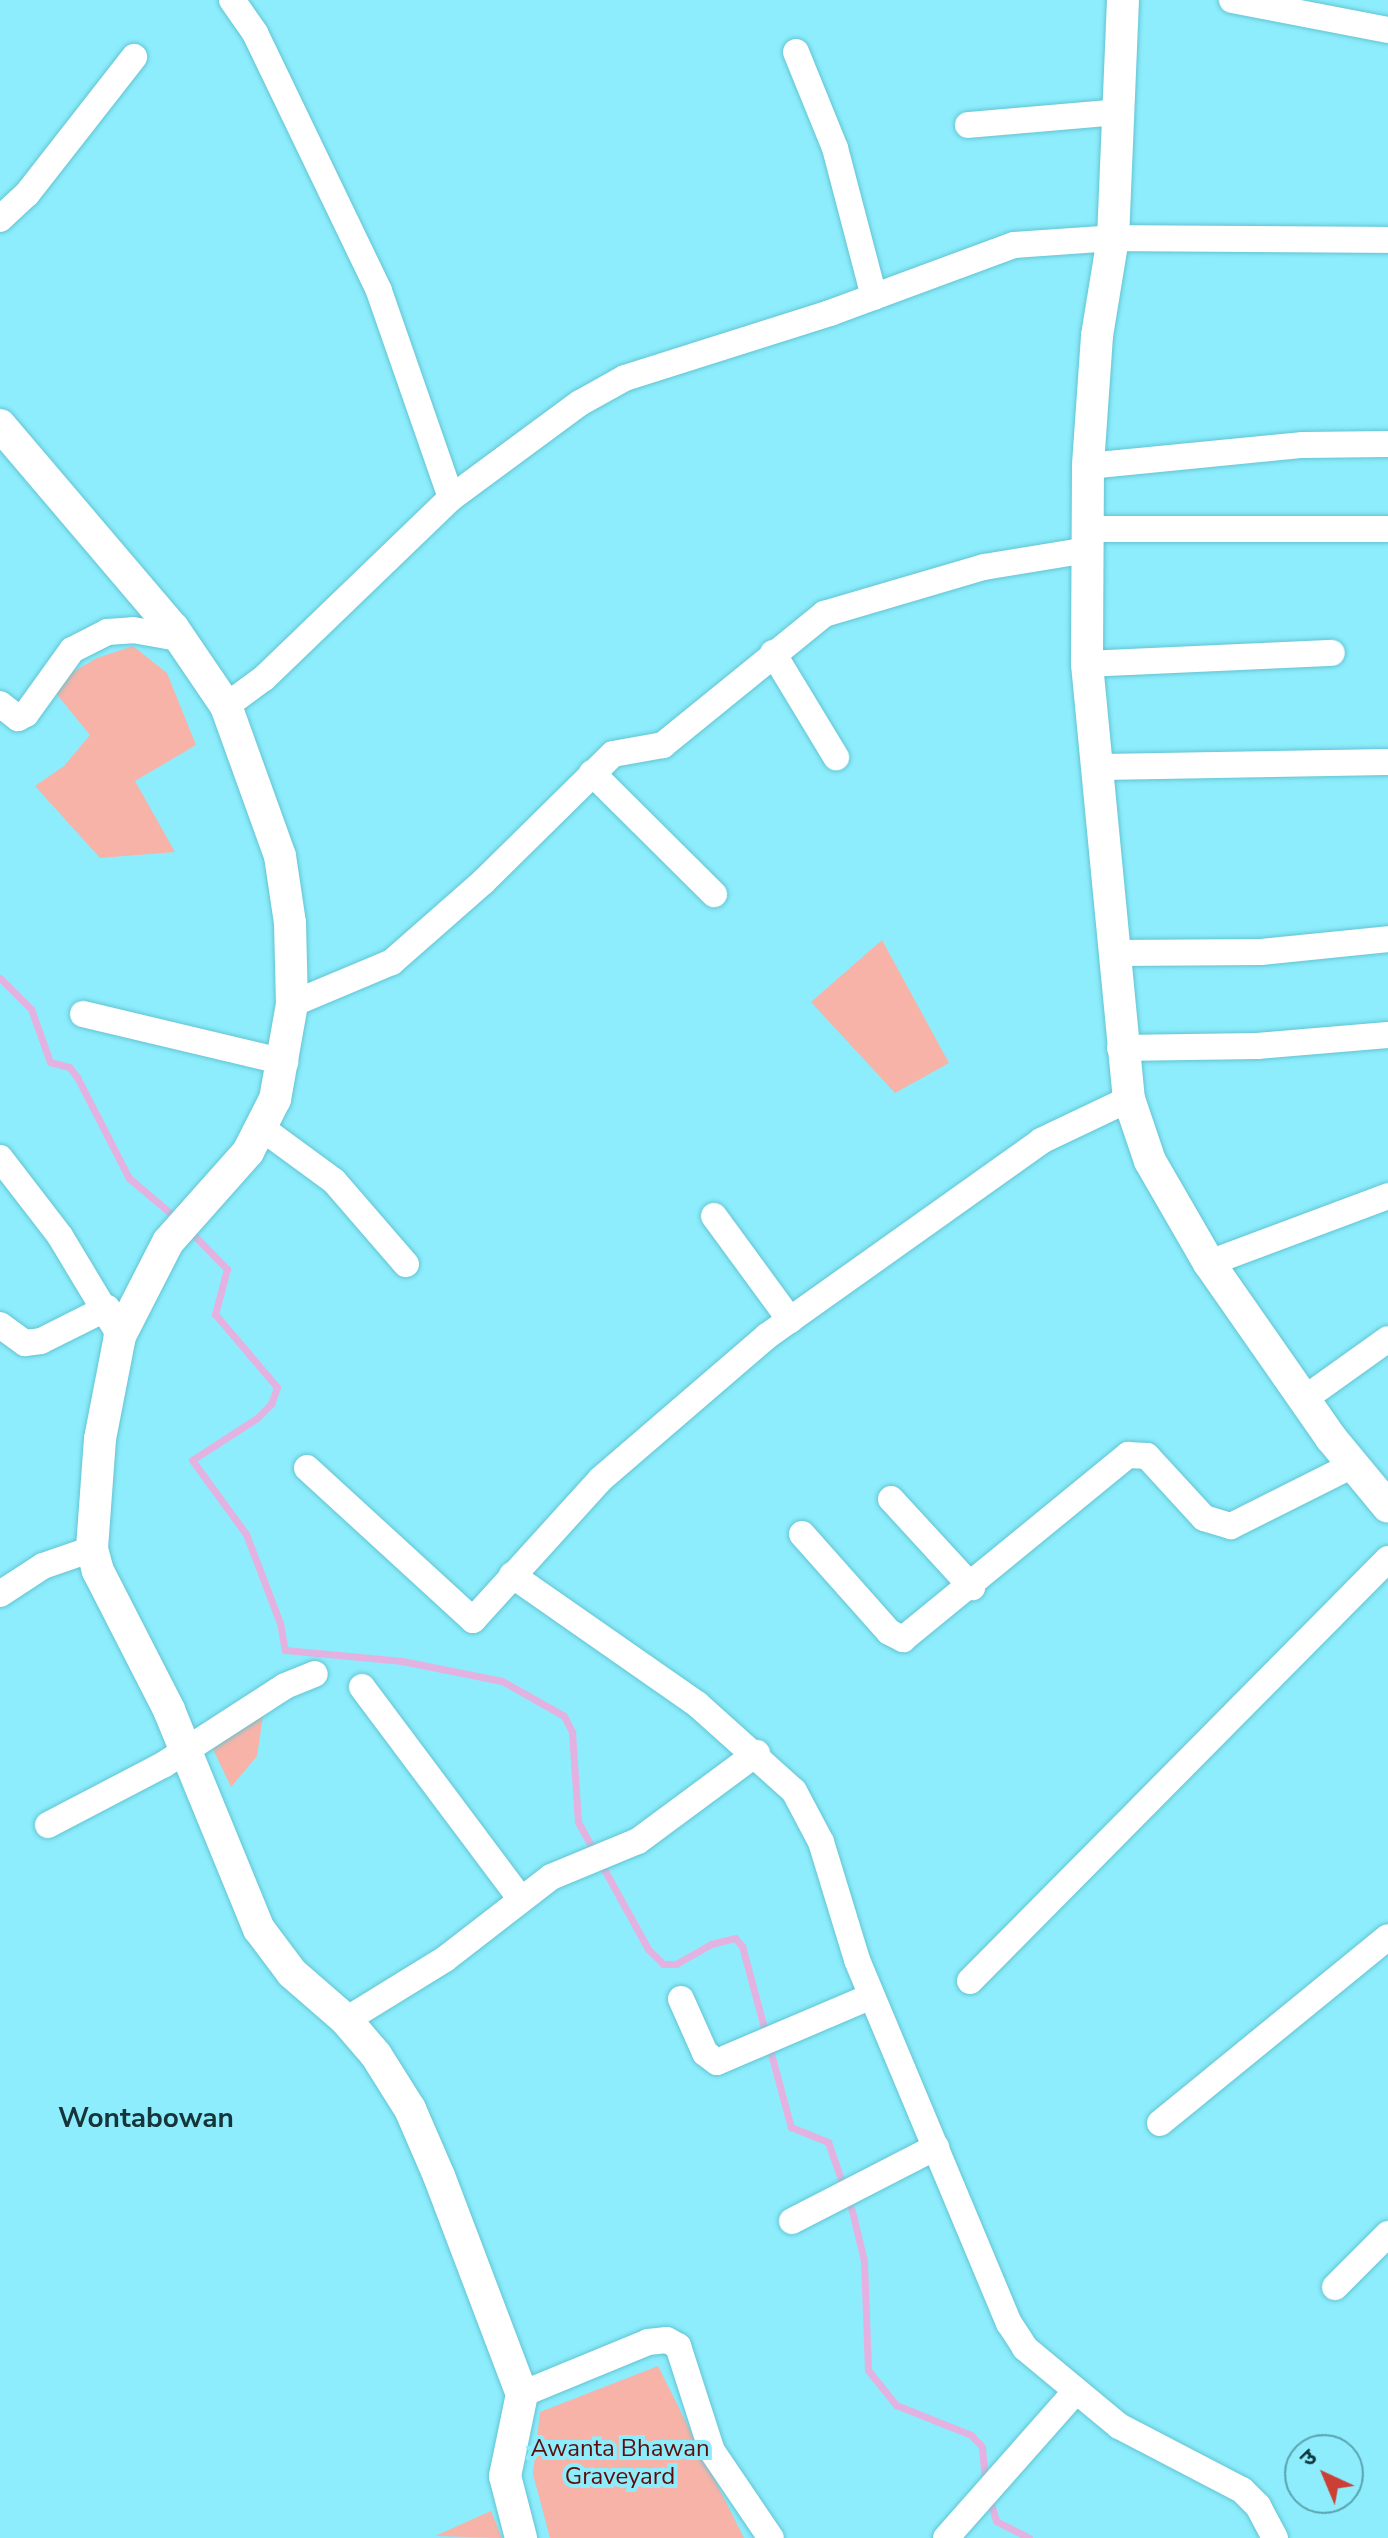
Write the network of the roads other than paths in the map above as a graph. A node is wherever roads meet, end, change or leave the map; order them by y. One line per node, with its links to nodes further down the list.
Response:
1 (232, 0): 16 (street)
2 (1123, 0): 7 (street)
3 (1232, 0): 4 (street)
4 (1388, 30)
5 (796, 52): 12 (street)
6 (134, 57): 9 (street)
7 (1119, 112): 8 (street); 10 (street)
8 (968, 125)
9 (0, 219)
10 (1113, 238): 11 (street); 12 (street); 15 (street)
11 (1388, 240)
12 (874, 297): 16 (street)
13 (0, 425): 19 (street)
14 (1388, 444): 15 (street)
15 (1088, 466): 18 (street)
16 (451, 498): 24 (street)
17 (1388, 529): 18 (street)
18 (1088, 540): 20 (street); 22 (street)
19 (179, 638): 23 (street); 24 (street)
20 (773, 653): 25 (street); 28 (street)
21 (1332, 653): 22 (street)
22 (1087, 664): 27 (street)
23 (0, 704)
24 (226, 706): 32 (street)
25 (836, 757)
26 (1388, 762): 27 (street)
27 (1101, 767): 31 (street)
28 (592, 773): 29 (street); 32 (street)
29 (714, 894)
30 (1388, 939): 31 (street)
31 (1114, 953): 35 (street)
32 (292, 1004): 36 (street)
33 (83, 1014): 36 (street)
34 (1388, 1035): 35 (street)
35 (1120, 1048): 37 (street)
36 (285, 1062): 38 (street)
37 (1129, 1099): 42 (street); 44 (street)
38 (263, 1129): 43 (street); 45 (street)
39 (0, 1158): 45 (street)
40 (1388, 1196): 42 (street)
41 (714, 1216): 44 (street)
42 (1209, 1263): 48 (street)
43 (406, 1264)
44 (790, 1320): 56 (street)
45 (113, 1322): 46 (street); 54 (street)
46 (0, 1325)
47 (1388, 1339): 48 (street)
48 (1304, 1399): 49 (street)
49 (1351, 1466): 52 (street); 57 (street)
50 (307, 1468): 56 (street)
51 (891, 1499): 57 (street)
52 (1388, 1507)
53 (802, 1534): 57 (street)
54 (92, 1549): 58 (street); 61 (street)
55 (1388, 1559): 66 (street)
56 (512, 1575): 62 (street)
57 (972, 1587)
58 (0, 1594)
59 (315, 1674): 61 (street)
60 (362, 1687): 64 (street)
61 (183, 1749): 63 (street); 69 (street)
62 (757, 1753): 64 (street); 67 (street)
63 (48, 1825)
64 (520, 1898): 69 (street)
65 (1388, 1937): 70 (street)
66 (970, 1981)
67 (872, 1996): 68 (street); 71 (street)
68 (681, 1999)
69 (346, 2020): 76 (street)
70 (1160, 2123)
71 (936, 2147): 72 (street); 75 (street)
72 (792, 2221)
73 (1388, 2234): 74 (street)
74 (1335, 2287)
75 (1075, 2392): 79 (street); 80 (street)
76 (522, 2394): 77 (street); 78 (street)
77 (521, 2538)
78 (771, 2538)
79 (946, 2538)
80 (1275, 2538)

